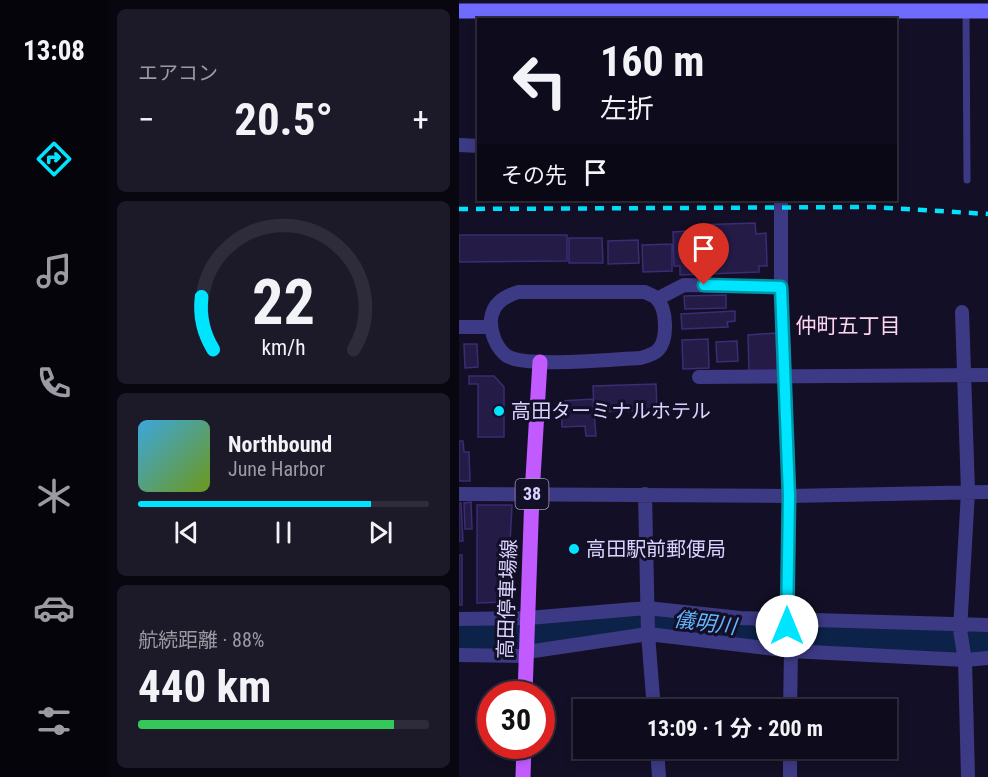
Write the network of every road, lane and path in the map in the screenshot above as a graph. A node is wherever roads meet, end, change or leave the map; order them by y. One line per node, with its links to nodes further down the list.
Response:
1 (683, 6): 3 (street); 4 (street)
2 (898, 6): 4 (street); 5 (street)
3 (459, 11)
4 (778, 11)
5 (966, 11): 6 (street); 9 (lane)
6 (988, 11)
7 (459, 145): 8 (street)
8 (477, 146)
9 (967, 180)
10 (781, 201): 11 (street)
11 (781, 287): 12 (street); 19 (street)
12 (657, 299): 15 (street); 16 (street)
13 (962, 312): 17 (street)
14 (459, 327): 15 (street)
15 (491, 327): 16 (street)
16 (540, 362): 24 (main road, 高田停車場線 / 38)
17 (963, 375): 18 (street); 19 (street); 21 (street)
18 (988, 375)
19 (784, 376): 20 (street); 26 (street)
20 (699, 377)
21 (968, 492): 22 (street); 26 (street); 32 (street)
22 (988, 492)
23 (459, 494): 24 (street)
24 (532, 494): 25 (street); 29 (main road, 高田停車場線 / 38)
25 (645, 494): 26 (street); 27 (street)
26 (789, 496): 30 (street)
27 (647, 608): 29 (street); 30 (street); 33 (street)
28 (459, 619): 29 (street)
29 (527, 623): 35 (main road, 高田停車場線 / 38)
30 (787, 623): 32 (street); 34 (street)
31 (988, 625): 32 (street)
32 (960, 627): 37 (street)
33 (648, 634): 34 (street); 35 (street); 40 (street)
34 (791, 651): 37 (street); 41 (street)
35 (527, 652): 36 (street); 39 (main road, 高田停車場線 / 38)
36 (459, 655)
37 (965, 656): 38 (street); 48 (street)
38 (988, 658)
39 (526, 681)
40 (653, 699)
41 (790, 699)
42 (524, 759): 45 (main road)
43 (658, 759): 46 (street)
44 (790, 759): 47 (street)
45 (523, 777)
46 (659, 777)
47 (790, 777)
48 (968, 777)

